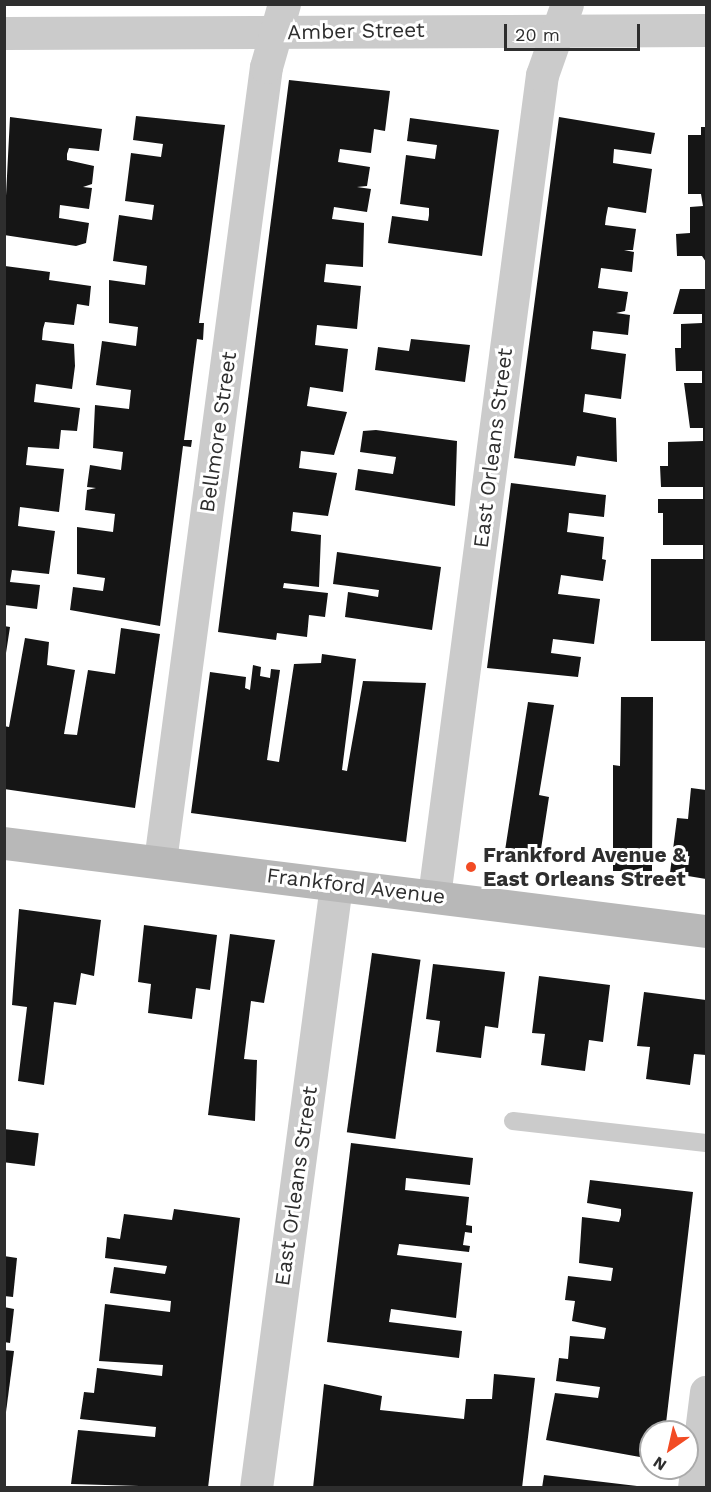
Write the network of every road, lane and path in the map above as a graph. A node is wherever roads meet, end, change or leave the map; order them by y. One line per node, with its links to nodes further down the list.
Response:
1 (563, 17): 2 (street, Amber Street); 3 (street, Amber Street); 8 (street, East Orleans Street)
2 (281, 18): 4 (street, Amber Street); 6 (street, Bellmore Street)
3 (706, 30)
4 (4, 33)
5 (4, 843): 6 (main road, Frankford Avenue)
6 (160, 861): 7 (main road, Frankford Avenue)
7 (336, 885): 8 (main road, Frankford Avenue); 13 (street, East Orleans Street)
8 (434, 896): 9 (main road, Frankford Avenue)
9 (706, 931)
10 (513, 1121): 11 (lane)
11 (706, 1143)
12 (706, 1392): 14 (street)
13 (256, 1488)
14 (694, 1488)

